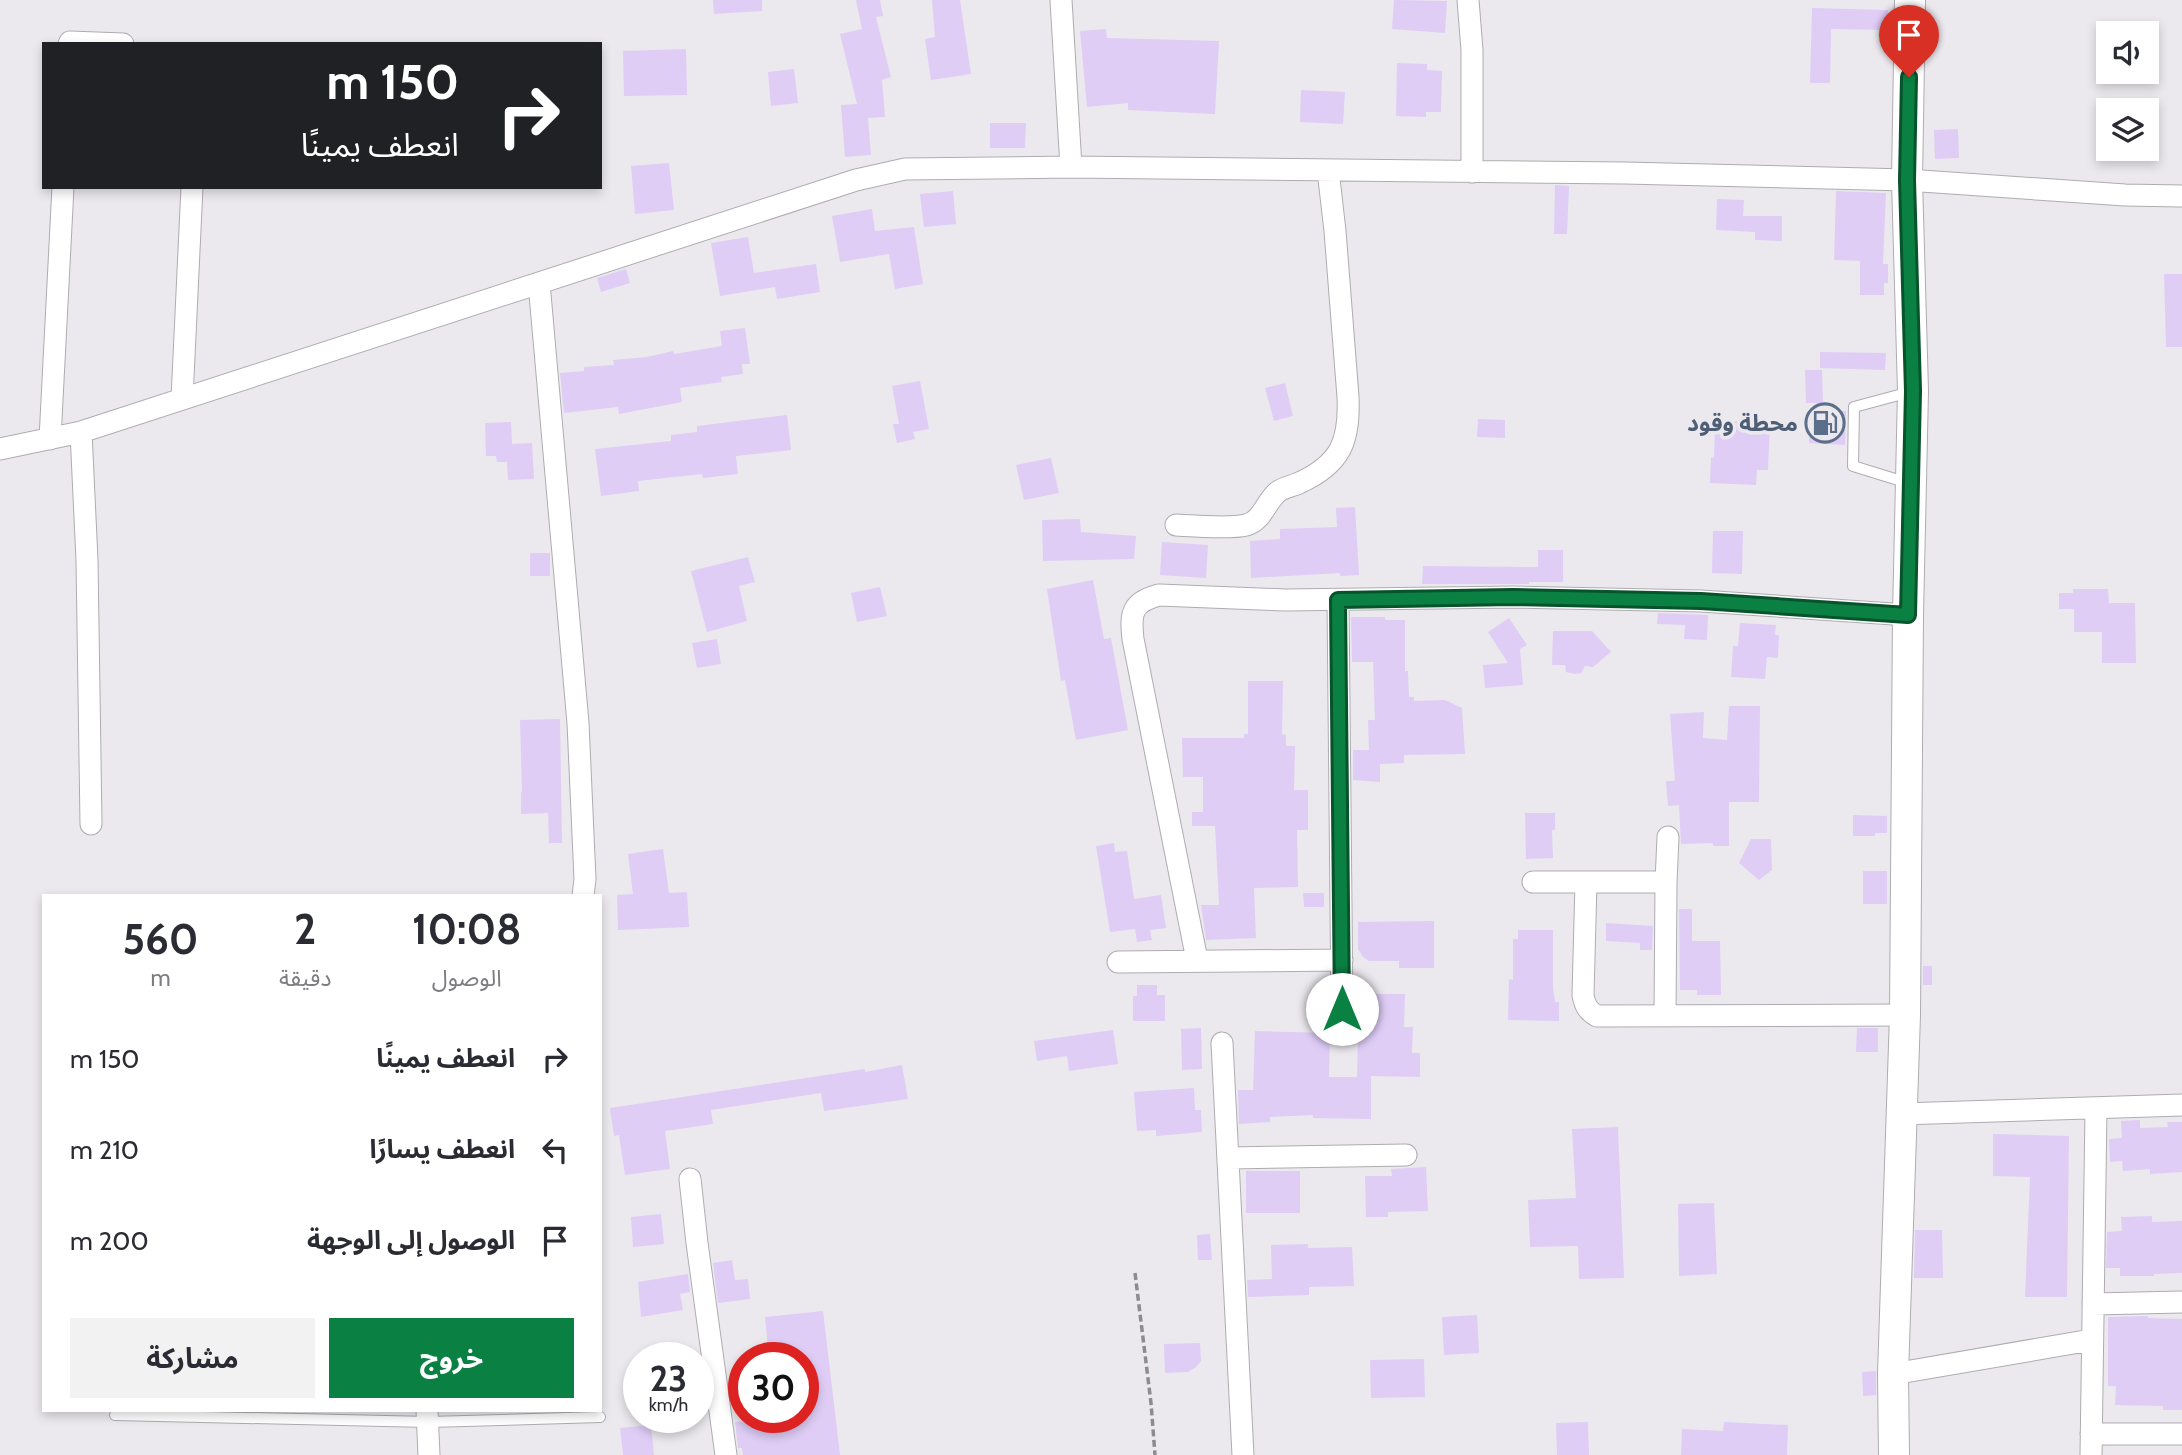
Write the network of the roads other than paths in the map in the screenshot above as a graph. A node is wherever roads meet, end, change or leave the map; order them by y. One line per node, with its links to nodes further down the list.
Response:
1 (1061, 0): 4 (street)
2 (1468, 0): 6 (street)
3 (1910, 0): 7 (main road)
4 (1071, 167): 5 (street); 11 (street)
5 (1328, 170): 6 (street); 18 (street)
6 (1472, 172): 7 (street)
7 (1907, 180): 10 (street); 12 (main road)
8 (62, 189): 15 (street)
9 (192, 189): 13 (street)
10 (2182, 196)
11 (539, 284): 13 (street); 26 (street)
12 (1913, 391): 17 (main road); 17 (lane)
13 (182, 399): 14 (street)
14 (81, 432): 15 (street); 21 (street)
15 (50, 439): 16 (street)
16 (0, 449)
17 (1911, 484): 20 (main road)
18 (1176, 525)
19 (1338, 600): 20 (street); 27 (street); 28 (street)
20 (1908, 615): 31 (main road)
21 (91, 824)
22 (1668, 837): 25 (street)
23 (1532, 882): 24 (street)
24 (1586, 882): 25 (street); 32 (street)
25 (1666, 882): 32 (street)
26 (583, 894)
27 (1196, 960): 28 (street); 29 (street)
28 (1342, 960): 30 (street)
29 (1118, 962)
30 (1342, 1009)
31 (1905, 1015): 32 (street); 36 (main road)
32 (1665, 1016)
33 (1222, 1043): 38 (street)
34 (2182, 1105): 35 (street)
35 (2096, 1108): 36 (street); 41 (street)
36 (1901, 1114): 43 (main road)
37 (1406, 1155): 38 (street)
38 (1229, 1158): 51 (street)
39 (690, 1179): 50 (street)
40 (2182, 1302): 41 (street)
41 (2093, 1304): 42 (street)
42 (2091, 1340): 43 (street); 48 (street)
43 (1893, 1374): 52 (main road)
44 (115, 1415): 45 (lane)
45 (428, 1416): 46 (lane); 49 (street)
46 (600, 1418)
47 (2182, 1434): 48 (street)
48 (2091, 1445)
49 (429, 1455)
50 (726, 1455)
51 (1243, 1455)
52 (1894, 1455)

